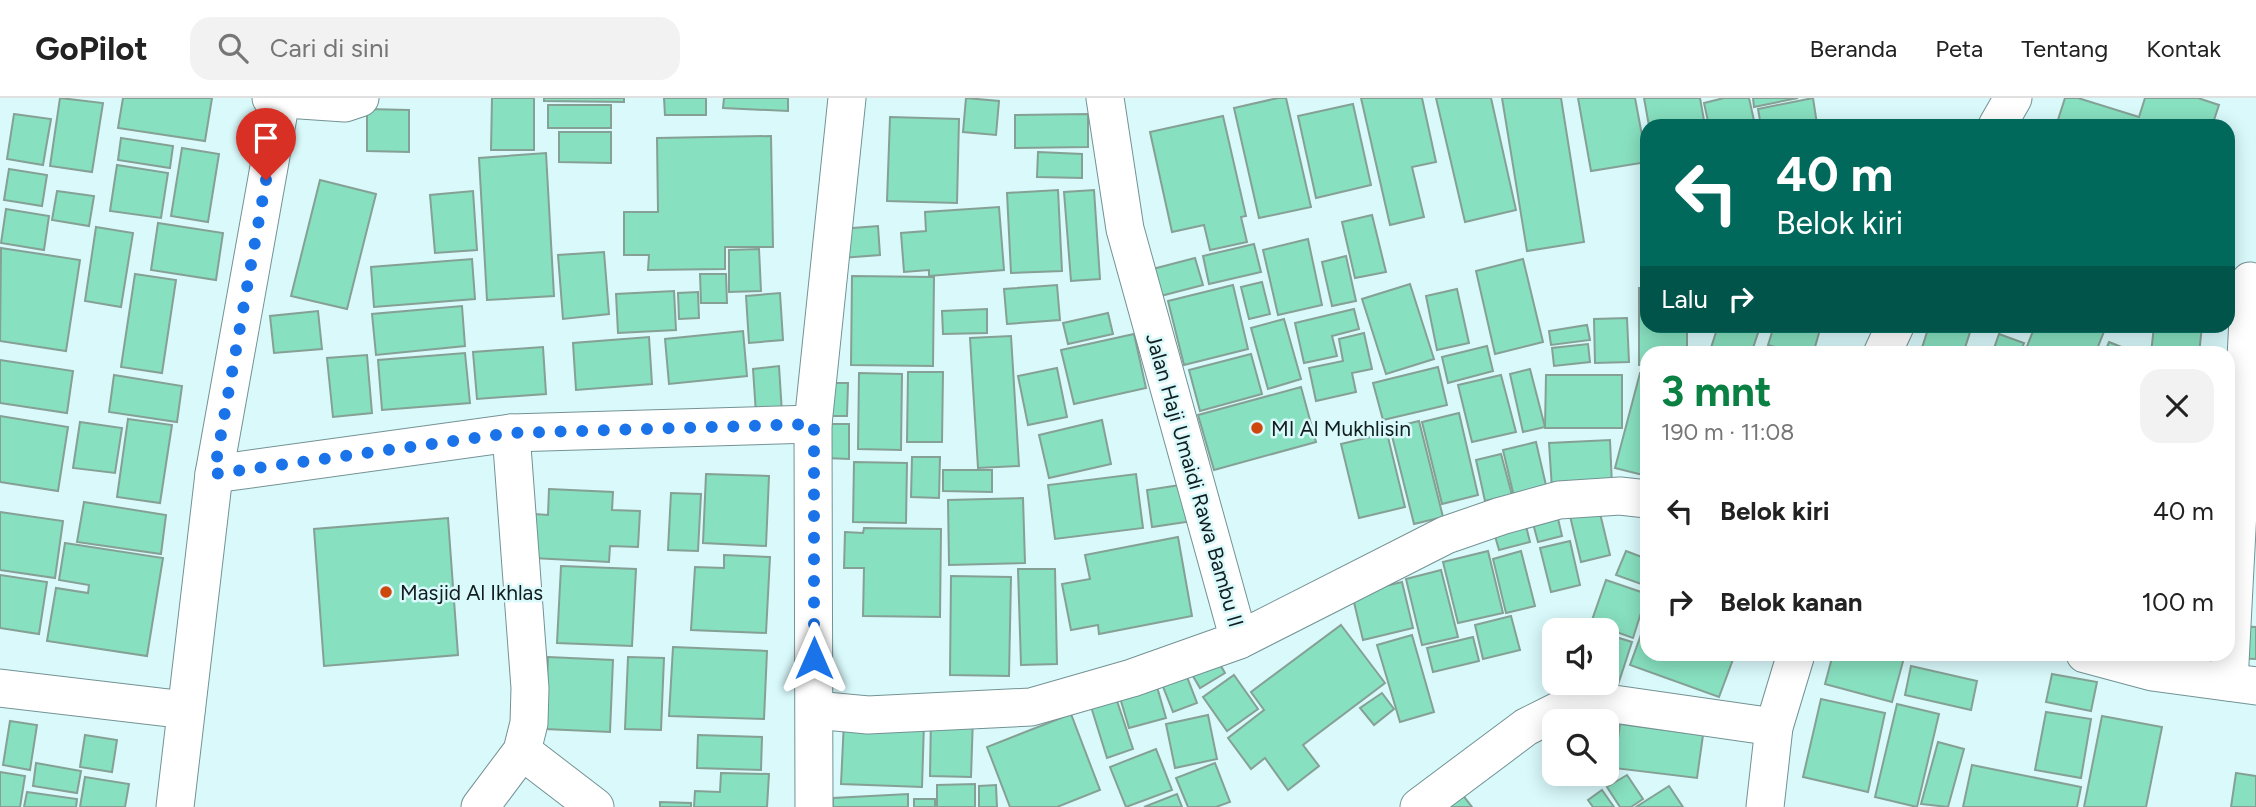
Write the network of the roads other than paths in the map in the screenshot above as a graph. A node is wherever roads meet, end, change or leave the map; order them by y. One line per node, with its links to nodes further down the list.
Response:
1 (360, 98): 5 (street)
2 (847, 98): 8 (street)
3 (1105, 98): 12 (street, Jalan Haji Umaidi Rawa Bambu II)
4 (2013, 98): 6 (street)
5 (276, 99): 10 (street)
6 (2001, 119)
7 (2250, 281): 15 (street)
8 (814, 424): 9 (street); 18 (street)
9 (511, 433): 10 (street); 20 (street)
10 (214, 474): 17 (street)
11 (1640, 498): 12 (street, Jalan Haji Umaidi Rawa Bambu II)
12 (1239, 640): 18 (street)
13 (1794, 661): 19 (street)
14 (2111, 661): 15 (street)
15 (2243, 684)
16 (0, 688): 17 (street)
17 (186, 710): 21 (street)
18 (815, 710): 24 (street)
19 (1774, 727): 25 (street); 26 (street)
20 (522, 751): 22 (street); 23 (street)
21 (175, 807)
22 (480, 807)
23 (595, 807)
24 (814, 807)
25 (1419, 807)
26 (1765, 807)

